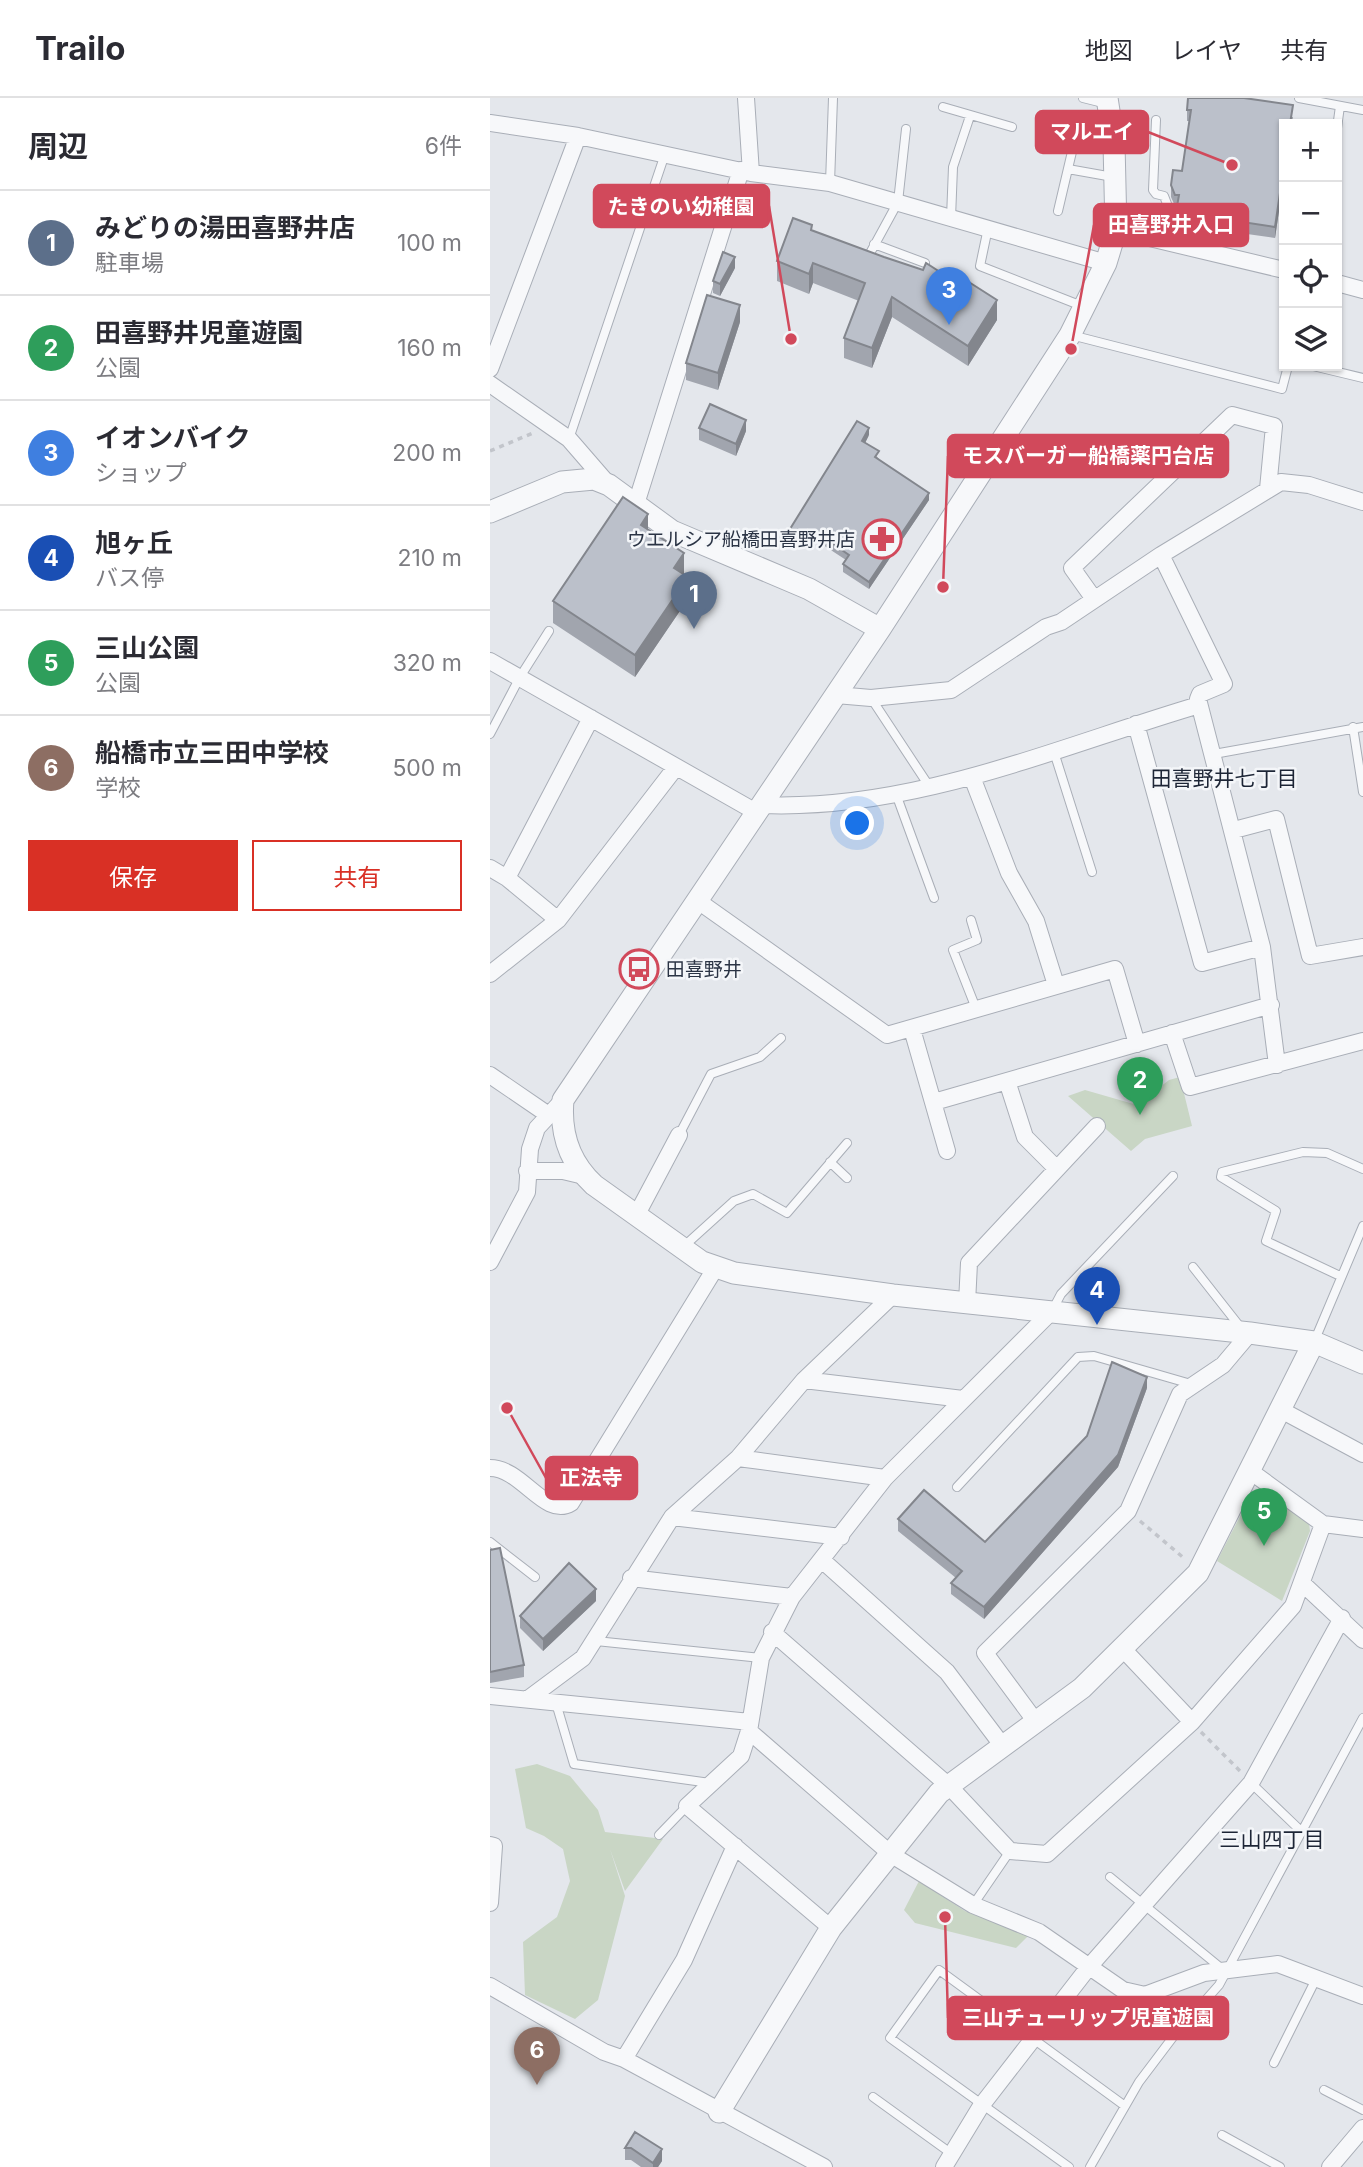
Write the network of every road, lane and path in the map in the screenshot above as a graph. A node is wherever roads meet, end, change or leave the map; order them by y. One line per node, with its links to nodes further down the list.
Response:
1 (746, 98): 20 (street)
2 (833, 98): 22 (lane)
3 (1083, 98): 5 (lane)
4 (1299, 98): 6 (lane)
5 (1108, 101): 21 (street)
6 (1340, 106): 8 (lane); 10 (lane)
7 (943, 107): 9 (lane)
8 (1363, 110)
9 (970, 116): 14 (lane); 25 (lane)
10 (1338, 119)
11 (1156, 120): 28 (lane)
12 (1079, 122): 19 (lane)
13 (493, 123): 16 (street); 17 (street)
14 (1012, 127)
15 (906, 128): 23 (lane)
16 (579, 136): 18 (street); 38 (street)
17 (490, 140)
18 (665, 154): 20 (street); 44 (lane)
19 (1068, 169): 21 (lane); 24 (lane)
20 (746, 172): 22 (street); 49 (street)
21 (1116, 177): 27 (street)
22 (830, 183): 23 (street)
23 (898, 202): 25 (street); 29 (lane)
24 (1058, 211)
25 (951, 218): 26 (street)
26 (989, 229): 32 (street); 36 (lane)
27 (1116, 230): 28 (street); 32 (street)
28 (1164, 242): 33 (street)
29 (874, 244): 30 (lane); 31 (lane)
30 (868, 257)
31 (925, 263)
32 (1107, 263): 36 (street)
33 (1279, 269)
34 (1342, 284): 35 (street)
35 (1363, 290)
36 (1085, 308): 37 (street)
37 (1070, 335): 39 (lane); 53 (street)
38 (490, 369)
39 (1287, 371)
40 (1334, 371): 41 (lane)
41 (1363, 378)
42 (490, 384): 44 (street)
43 (533, 433): 45 (path)
44 (569, 439): 46 (street)
45 (490, 451)
46 (610, 485): 49 (street); 50 (street)
47 (1268, 489): 48 (street); 51 (street); 52 (street)
48 (1363, 502)
49 (636, 504): 53 (street)
50 (490, 512)
51 (1161, 555): 52 (street); 59 (street)
52 (1094, 600): 58 (street)
53 (880, 629): 57 (street)
54 (549, 631): 56 (lane)
55 (490, 661): 56 (street)
56 (520, 677): 60 (street); 64 (lane)
57 (836, 695): 58 (street); 72 (street)
58 (871, 698): 69 (lane)
59 (1199, 705): 61 (street); 66 (street)
60 (591, 718): 67 (street); 76 (street)
61 (1136, 724): 65 (street); 81 (street)
62 (1353, 727): 63 (lane); 66 (lane); 70 (lane)
63 (1363, 727)
64 (490, 734)
65 (1054, 752): 68 (street); 75 (lane)
66 (1214, 754): 73 (street)
67 (676, 767): 72 (street); 79 (street)
68 (972, 777): 69 (street); 84 (street)
69 (929, 786): 71 (street)
70 (1363, 792)
71 (896, 794): 72 (street); 77 (lane)
72 (759, 808): 78 (street)
73 (1234, 830): 81 (street); 82 (street)
74 (490, 868): 76 (street)
75 (1092, 872)
76 (507, 878): 79 (street)
77 (933, 898)
78 (698, 901): 87 (street); 95 (street)
79 (558, 920): 83 (street)
80 (971, 920): 86 (lane)
81 (1262, 947): 85 (street)
82 (1363, 947)
83 (490, 974)
84 (1056, 985): 86 (street); 91 (street)
85 (1271, 1004): 88 (street); 92 (street)
86 (977, 1011): 87 (street)
87 (912, 1029): 96 (street)
88 (1172, 1033): 91 (street); 92 (street)
89 (781, 1038): 99 (lane)
90 (1363, 1041): 92 (street)
91 (1137, 1044): 94 (street)
92 (1277, 1065)
93 (490, 1075): 97 (street)
94 (1007, 1081): 96 (street); 103 (street)
95 (563, 1100): 97 (street); 106 (street)
96 (934, 1102): 101 (street)
97 (547, 1114): 105 (street)
98 (1097, 1126): 103 (street)
99 (679, 1135): 109 (street)
100 (847, 1143): 102 (lane)
101 (947, 1151)
102 (830, 1162): 108 (lane); 111 (lane)
103 (1055, 1167): 117 (street)
104 (1363, 1169): 115 (lane)
105 (527, 1171): 106 (street); 112 (street)
106 (584, 1176): 109 (street)
107 (1173, 1176): 118 (lane)
108 (847, 1178)
109 (636, 1216): 111 (street)
110 (1363, 1226): 115 (lane)
111 (681, 1248): 113 (street)
112 (490, 1262)
113 (716, 1267): 116 (street); 128 (street)
114 (1193, 1267): 119 (lane)
115 (1340, 1276): 120 (lane)
116 (893, 1295): 117 (street); 122 (street)
117 (967, 1303): 118 (street)
118 (1051, 1312): 119 (street); 124 (street)
119 (1247, 1332): 120 (street); 123 (street)
120 (1314, 1342): 121 (street); 125 (street)
121 (1363, 1363)
122 (804, 1380): 124 (street); 127 (street)
123 (1191, 1384): 131 (lane); 132 (street)
124 (963, 1399): 130 (street)
125 (1281, 1410): 126 (street); 129 (street)
126 (1363, 1454)
127 (738, 1458): 130 (street); 133 (street)
128 (490, 1468)
129 (1250, 1471): 134 (street); 148 (street)
130 (885, 1478): 136 (street)
131 (957, 1487)
132 (1128, 1511): 139 (path); 154 (street)
133 (671, 1517): 136 (street); 141 (street)
134 (1323, 1524): 135 (street); 142 (street)
135 (1363, 1529)
136 (841, 1537): 138 (street)
137 (490, 1542): 140 (lane)
138 (823, 1561): 143 (street); 157 (street)
139 (1192, 1565)
140 (534, 1577)
141 (631, 1578): 143 (street); 147 (street)
142 (1302, 1583): 144 (street); 155 (street)
143 (792, 1597): 145 (street)
144 (1342, 1618): 146 (street); 159 (street)
145 (772, 1632): 149 (street); 160 (street)
146 (1363, 1640)
147 (596, 1641): 149 (lane); 151 (street)
148 (1123, 1649): 154 (street); 155 (street)
149 (761, 1658): 156 (street)
150 (490, 1696): 151 (street)
151 (528, 1699): 152 (street)
152 (555, 1700): 156 (street); 158 (lane)
153 (1363, 1718): 162 (lane)
154 (1036, 1722): 157 (street)
155 (1192, 1722): 159 (path); 166 (street)
156 (750, 1726): 158 (street); 167 (street)
157 (1002, 1745): 160 (street)
158 (712, 1783): 161 (street)
159 (1251, 1783): 162 (lane); 170 (street)
160 (950, 1786): 166 (street); 167 (street)
161 (687, 1806): 163 (lane); 165 (street)
162 (1300, 1830): 174 (lane)
163 (659, 1835)
164 (490, 1845): 169 (street)
165 (735, 1846): 172 (street); 179 (street)
166 (1010, 1852): 171 (lane)
167 (892, 1855): 171 (street); 172 (street)
168 (1110, 1877): 170 (lane)
169 (490, 1903)
170 (1144, 1904): 173 (street); 174 (lane)
171 (973, 1905): 173 (street)
172 (831, 1927): 186 (street)
173 (1088, 1968): 174 (street); 178 (street)
174 (1227, 1971): 175 (street); 184 (lane)
175 (1316, 1979): 177 (street); 180 (lane)
176 (490, 1986): 179 (street)
177 (1363, 1996)
178 (1033, 2037): 183 (street); 183 (lane); 184 (lane)
179 (624, 2059): 186 (street)
180 (1275, 2063)
181 (1324, 2090): 185 (lane)
182 (873, 2097): 189 (lane)
183 (981, 2106): 189 (street); 191 (lane)
184 (1125, 2106): 192 (lane)
185 (1363, 2110)
186 (719, 2112): 190 (street)
187 (1363, 2128): 194 (street)
188 (1222, 2136): 193 (lane)
189 (948, 2160)
190 (824, 2167)
191 (1069, 2167)
192 (1090, 2167)
193 (1280, 2167)
194 (1330, 2167)

